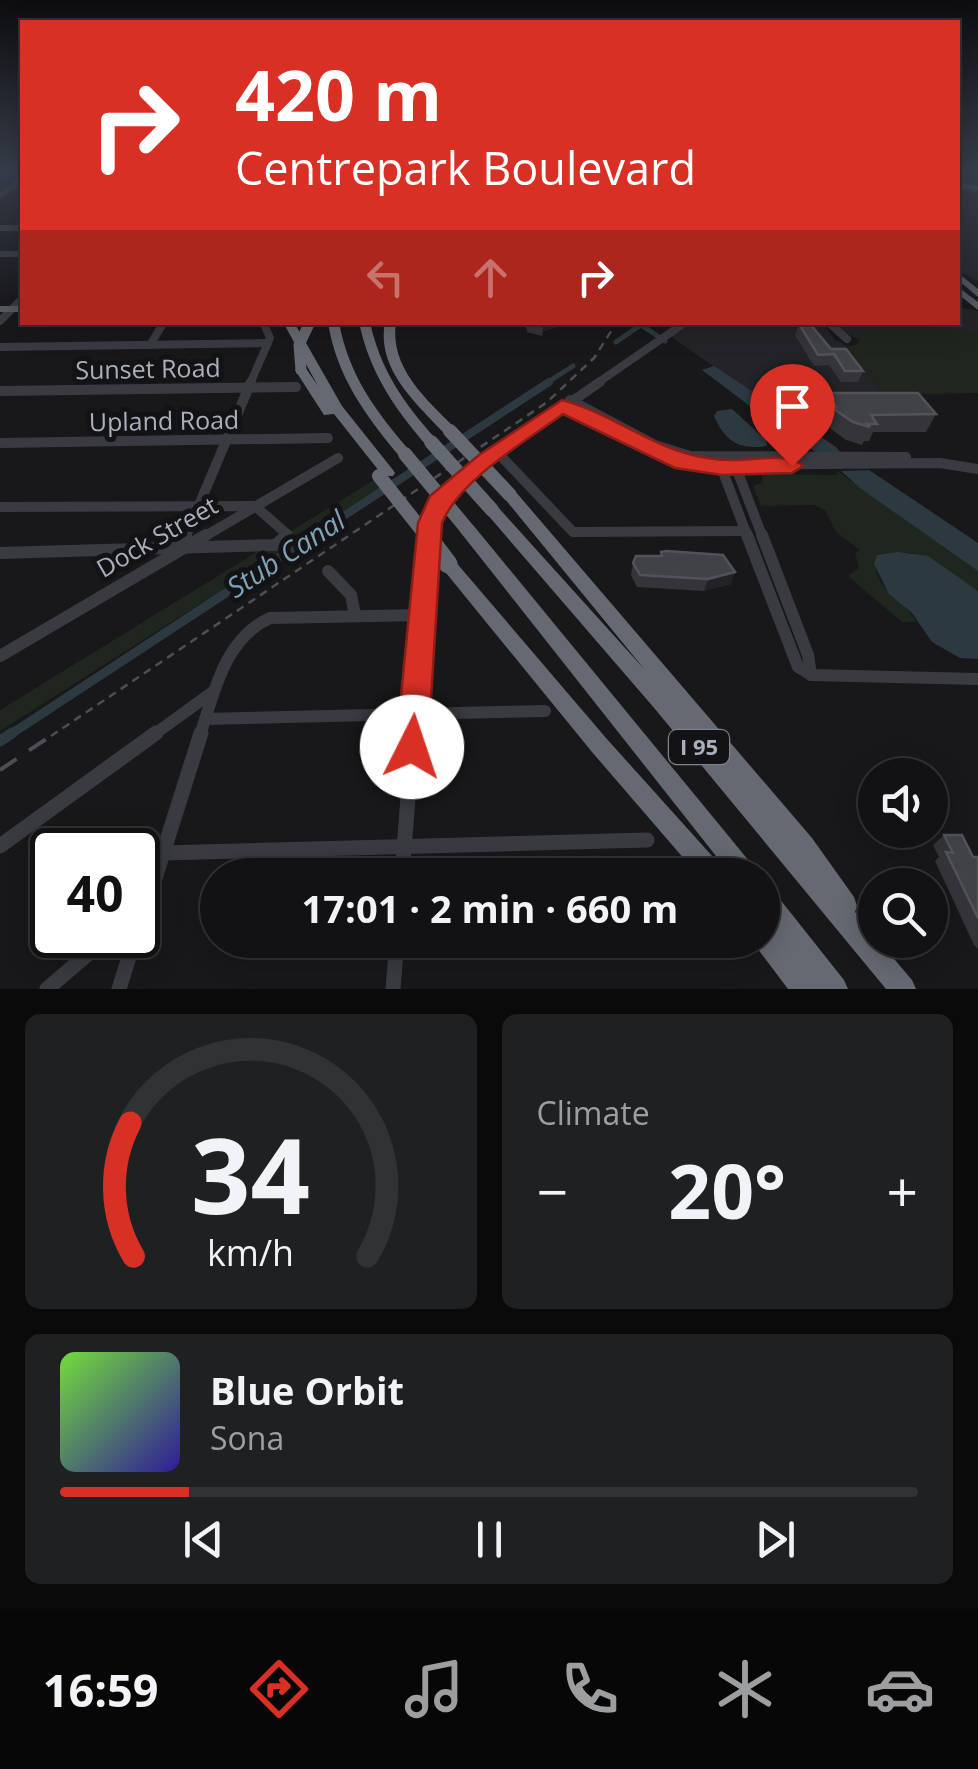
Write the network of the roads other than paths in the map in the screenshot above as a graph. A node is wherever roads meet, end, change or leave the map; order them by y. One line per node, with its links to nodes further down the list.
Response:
1 (0, 309): 2 (main road)
2 (18, 309): 3 (street)
3 (0, 322)
4 (162, 325): 15 (street)
5 (264, 325): 14 (street)
6 (292, 325): 28 (highway)
7 (309, 325): 28 (highway, bridge)
8 (334, 325): 51 (highway, I 95, bridge)
9 (365, 325): 58 (highway, I 95, bridge)
10 (682, 325): 20 (street)
11 (832, 325): 13 (street)
12 (389, 326): 58 (highway, bridge)
13 (848, 339)
14 (268, 343): 15 (street); 18 (street)
15 (150, 345): 16 (street)
16 (0, 347)
17 (296, 386): 18 (street, Sunset Road)
18 (250, 387): 19 (street, Sunset Road); 22 (street)
19 (0, 391)
20 (566, 403): 24 (street); 26 (street)
21 (328, 438): 22 (street, Upland Road)
22 (227, 440): 23 (street, Upland Road); 29 (street)
23 (0, 444)
24 (498, 452): 32 (street); 36 (street)
25 (338, 458): 30 (street, Dock Street)
26 (727, 463): 27 (street); 32 (street); 39 (street)
27 (978, 467)
28 (383, 475): 50 (highway, bridge)
29 (200, 504): 30 (street); 31 (street); 33 (street)
30 (254, 506): 33 (street, Dock Street); 33 (street)
31 (0, 507)
32 (746, 531): 39 (street)
33 (180, 550): 34 (street); 38 (street, Dock Street)
34 (0, 552)
35 (328, 571): 37 (street)
36 (422, 615): 37 (street); 43 (street)
37 (355, 616): 41 (street)
38 (0, 656)
39 (811, 675): 40 (street)
40 (978, 679)
41 (214, 691): 44 (street); 46 (street)
42 (545, 711): 43 (street)
43 (414, 714): 44 (street); 47 (street)
44 (205, 719): 48 (street)
45 (648, 840): 47 (street)
46 (0, 846)
47 (404, 846): 48 (street); 49 (street)
48 (163, 852): 52 (street)
49 (403, 858)
50 (699, 858)
51 (732, 858)
52 (160, 860)
53 (780, 920): 63 (highway)
54 (84, 958): 59 (street)
55 (129, 958): 60 (street)
56 (396, 958): 61 (street)
57 (780, 958): 62 (highway)
58 (902, 988)
59 (48, 989)
60 (119, 989)
61 (393, 989)
62 (804, 989)
63 (835, 989)

